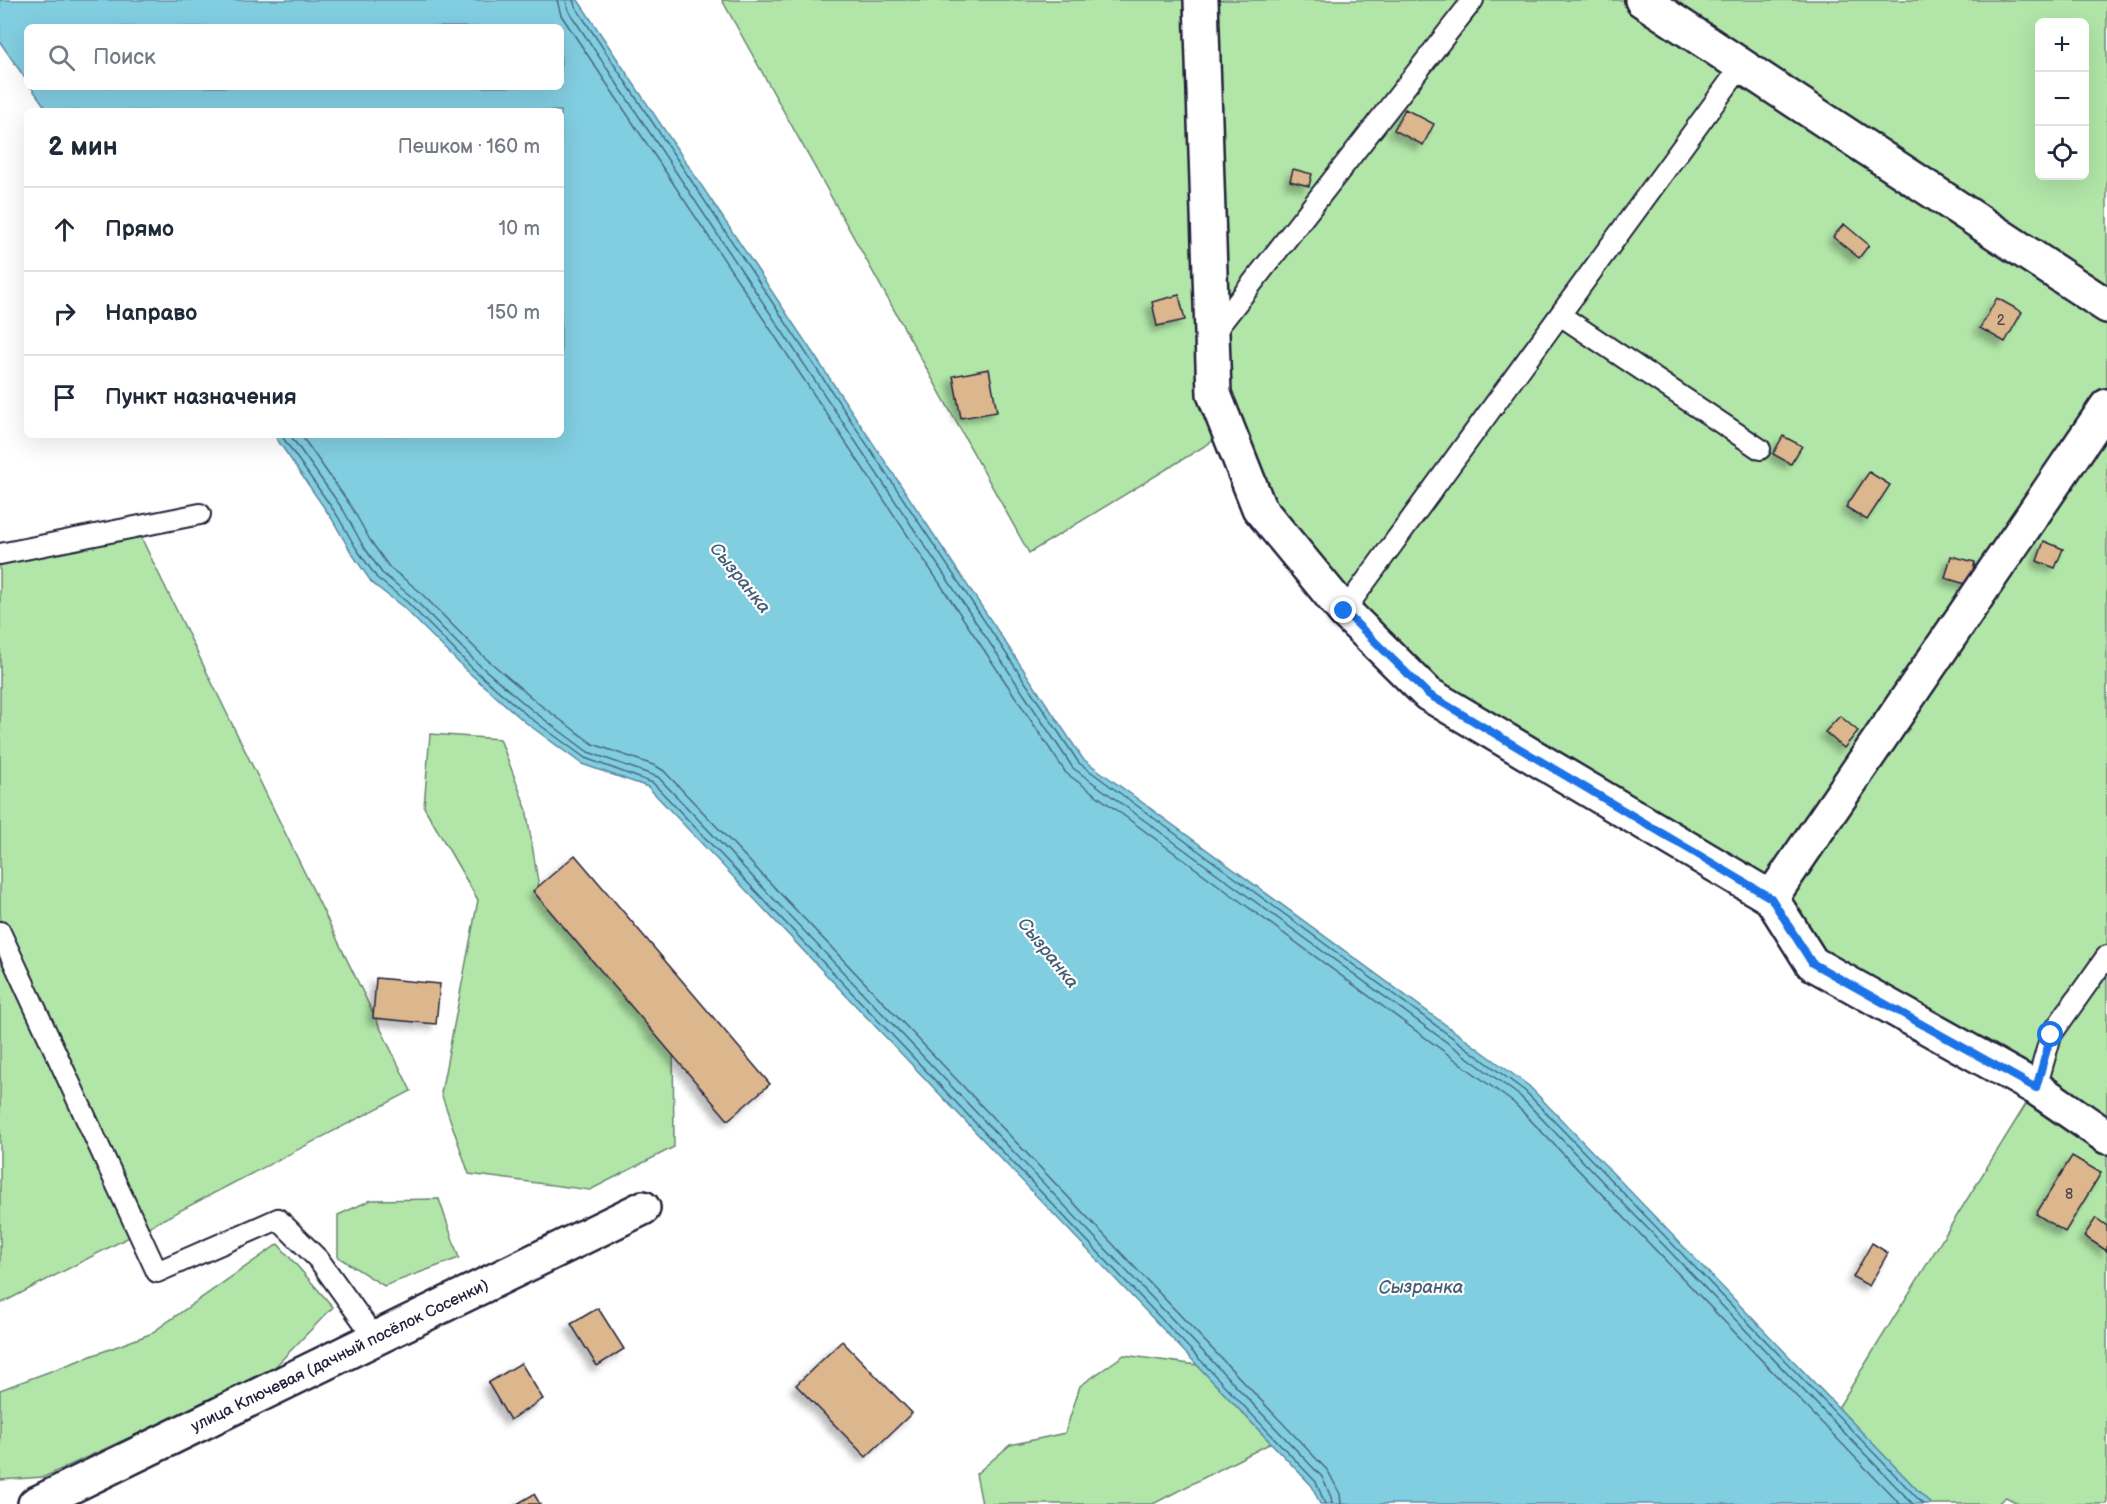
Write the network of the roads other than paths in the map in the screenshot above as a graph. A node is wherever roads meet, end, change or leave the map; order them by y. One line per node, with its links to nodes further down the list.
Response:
1 (1201, 0): 7 (street)
2 (1473, 0): 7 (lane)
3 (1642, 0): 4 (street)
4 (1742, 65): 5 (street); 6 (lane)
5 (2107, 306)
6 (1560, 315): 9 (lane); 12 (lane)
7 (1211, 336): 12 (street)
8 (2107, 406): 13 (street)
9 (1760, 449)
10 (200, 514): 11 (lane)
11 (0, 554)
12 (1344, 611): 13 (street)
13 (1771, 898): 16 (street)
14 (0, 932): 19 (lane)
15 (2107, 956): 16 (lane)
16 (2036, 1088): 17 (street)
17 (2107, 1137)
18 (643, 1208): 19 (street, улица Ключевая (дачный посёлок Сосенки))
19 (375, 1338): 20 (street, улица Ключевая (дачный посёлок Сосенки))
20 (35, 1504)

